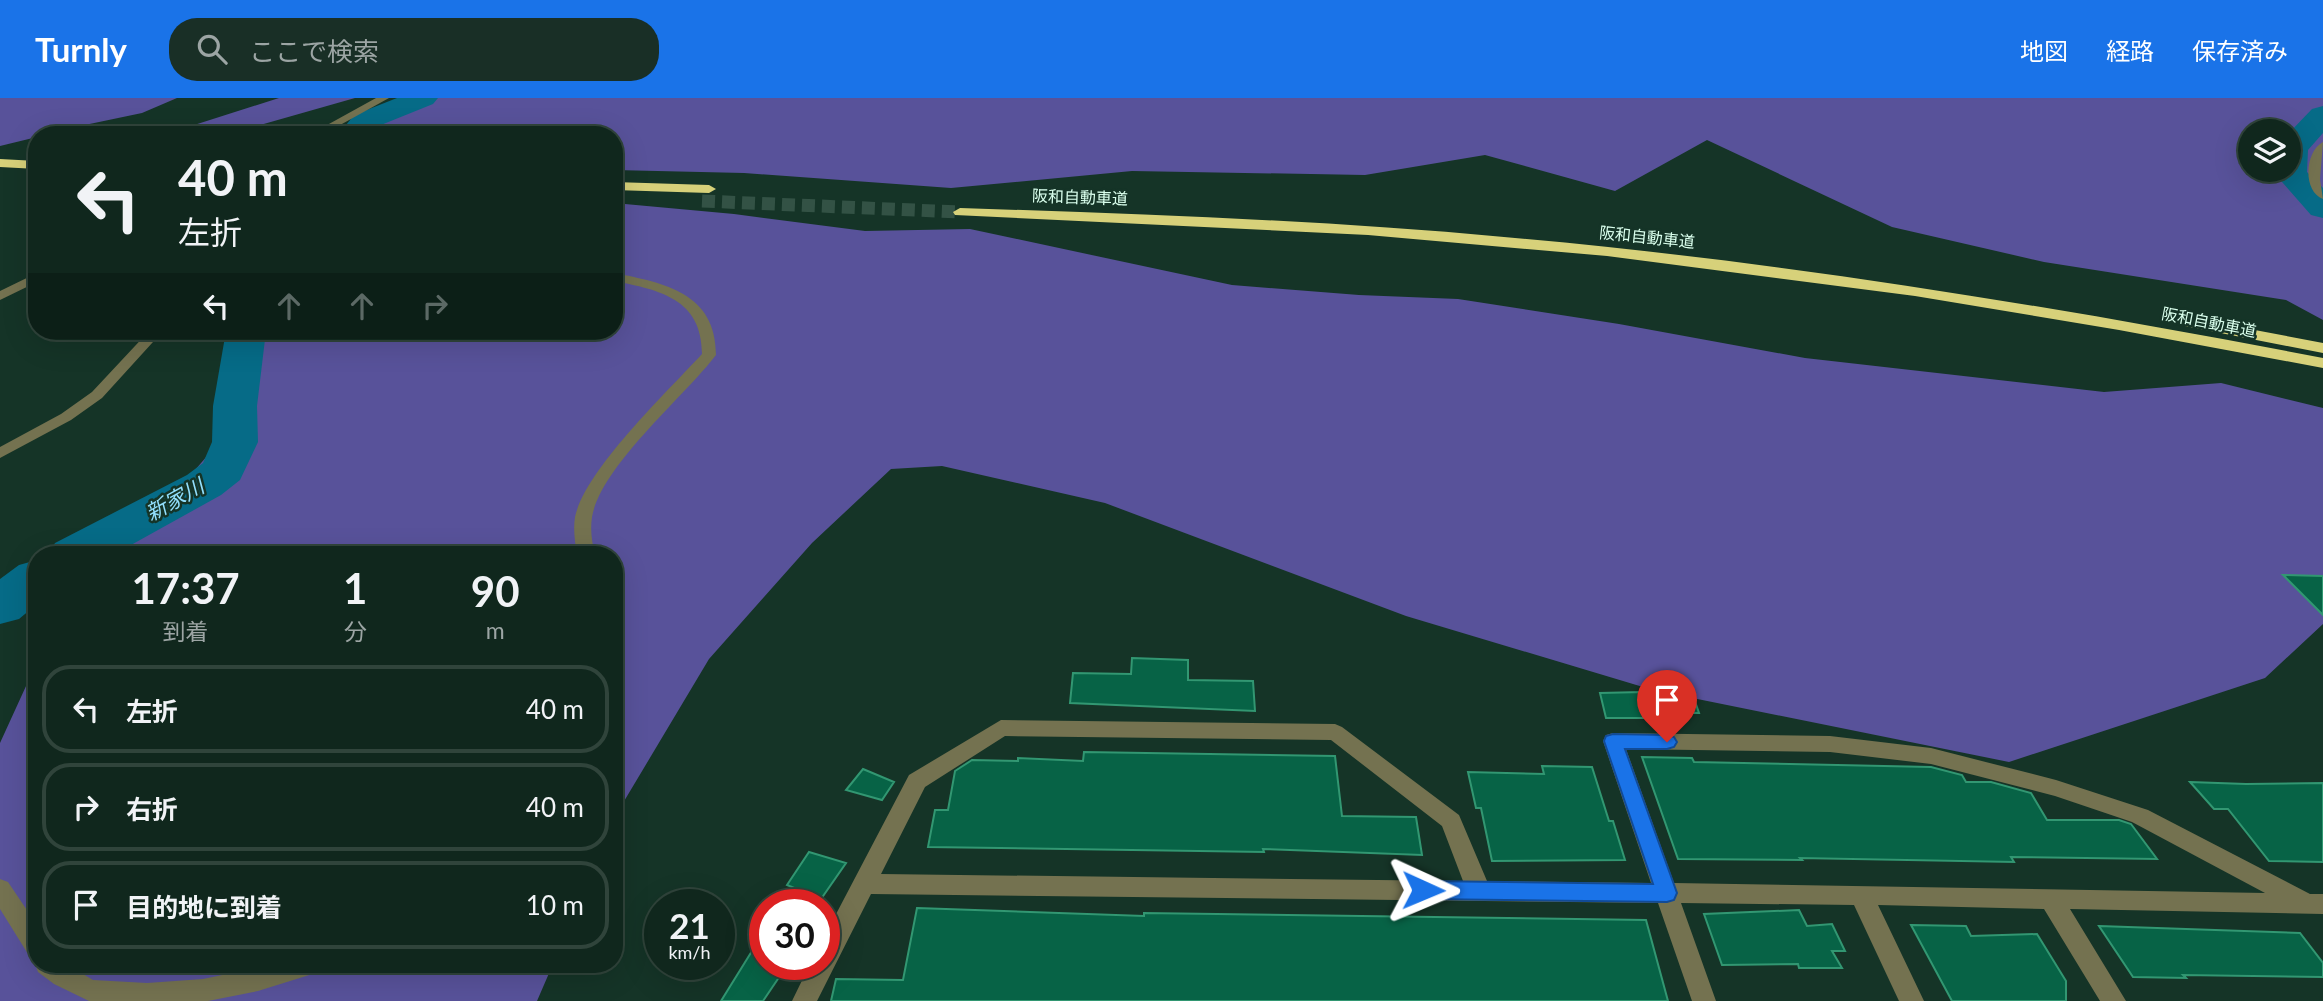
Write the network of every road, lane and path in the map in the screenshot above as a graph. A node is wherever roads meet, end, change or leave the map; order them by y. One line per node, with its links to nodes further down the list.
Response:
1 (384, 98): 2 (street)
2 (331, 126)
3 (2323, 145): 9 (street)
4 (0, 163): 5 (highway)
5 (28, 165)
6 (0, 177): 7 (highway)
7 (28, 178)
8 (623, 187): 10 (highway)
9 (2323, 196)
10 (623, 198)
11 (963, 206): 15 (highway, 阪和自動車道)
12 (623, 279): 20 (street)
13 (28, 282): 14 (street)
14 (0, 296)
15 (2141, 321): 17 (highway, 阪和自動車道); 18 (highway, 阪和自動車道)
16 (148, 340): 19 (street)
17 (2323, 348)
18 (2323, 363)
19 (0, 453)
20 (586, 546)
21 (865, 884): 23 (street); 23 (street); 29 (street)
22 (0, 889): 28 (street)
23 (1479, 891): 24 (street)
24 (1667, 893): 25 (street); 27 (street); 34 (street)
25 (1861, 895): 26 (street); 35 (street)
26 (2051, 899): 27 (street); 36 (street)
27 (2315, 904)
28 (28, 932)
29 (840, 932)
30 (62, 973): 31 (street)
31 (285, 973)
32 (815, 980): 33 (street)
33 (804, 1001)
34 (1704, 1001)
35 (1912, 1001)
36 (2114, 1001)

